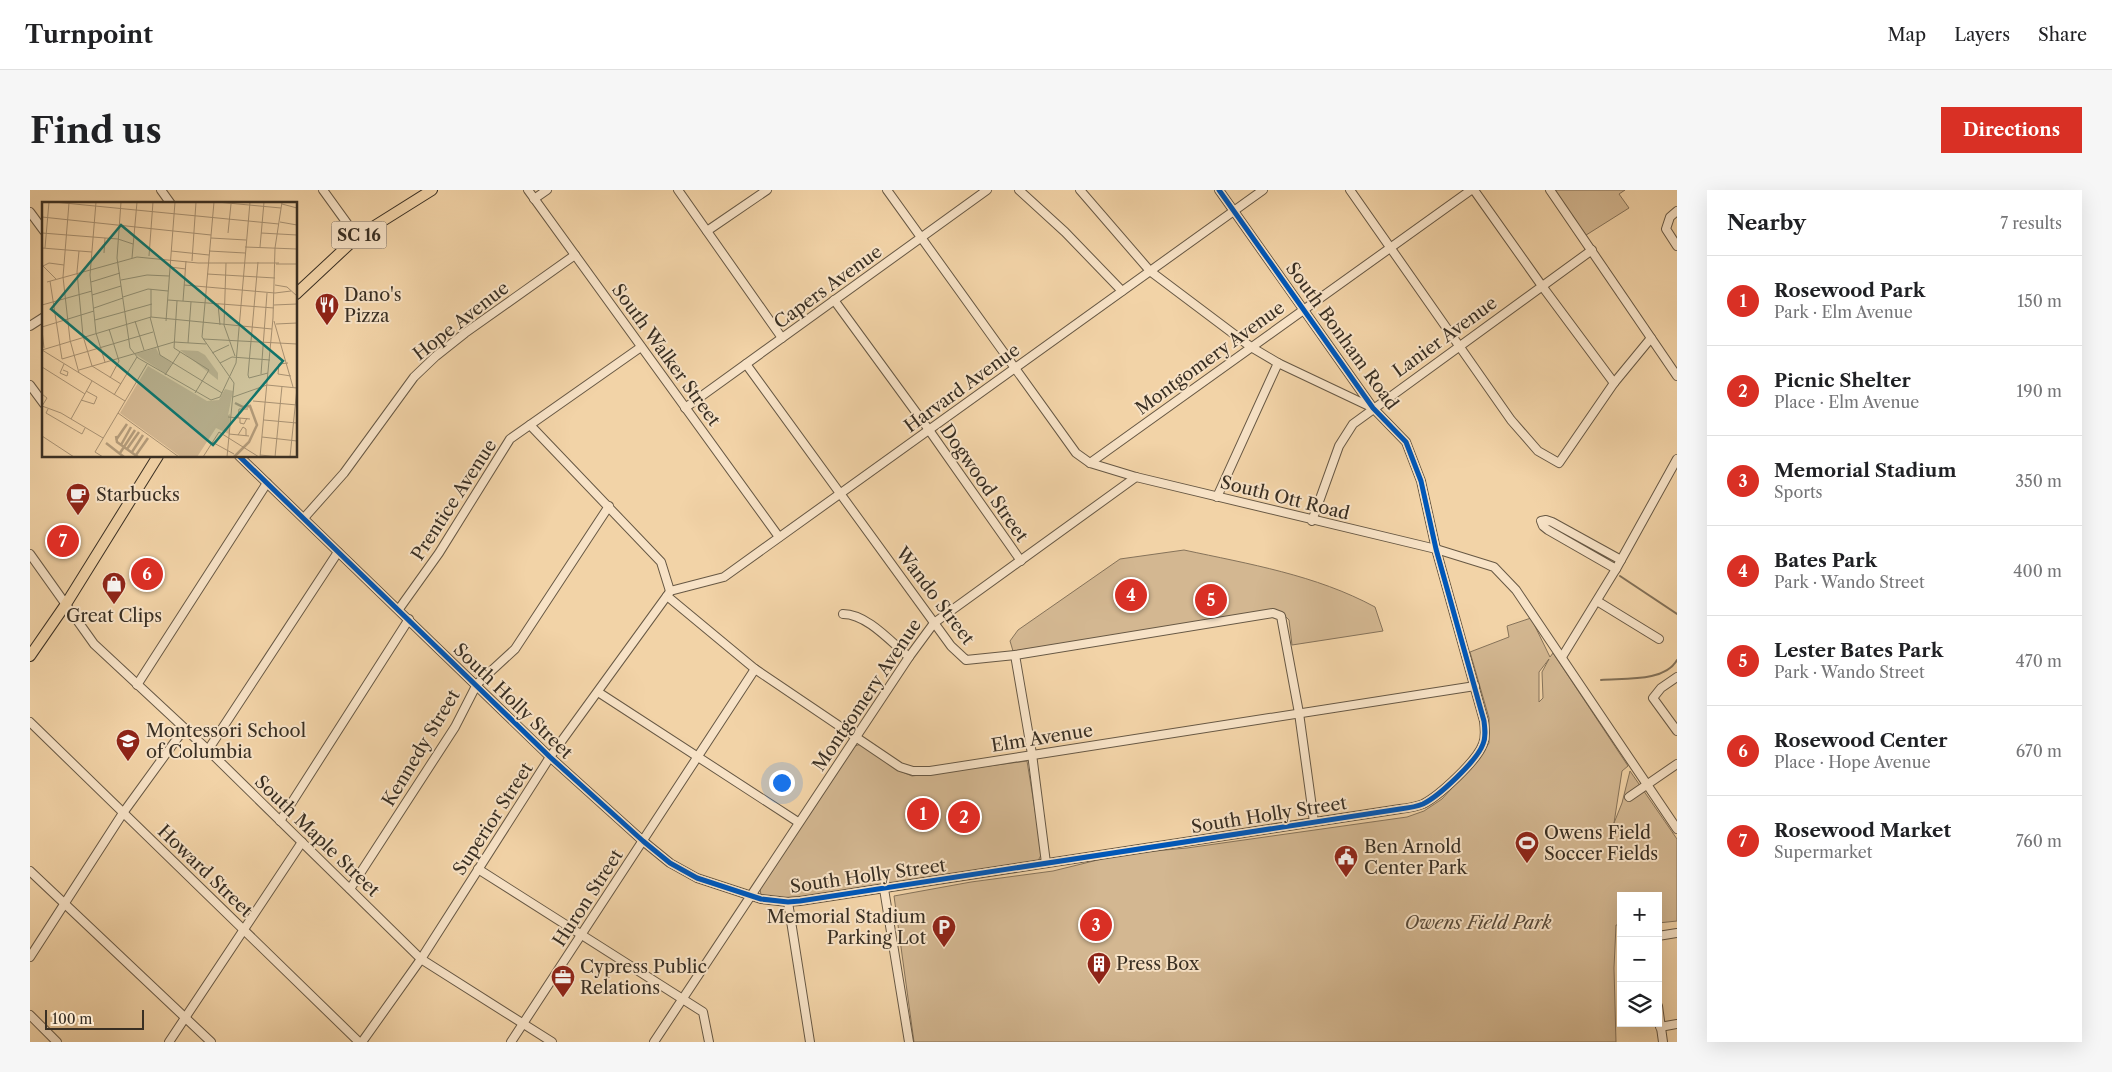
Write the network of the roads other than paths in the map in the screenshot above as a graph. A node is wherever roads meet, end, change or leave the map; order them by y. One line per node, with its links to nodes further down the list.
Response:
1 (161, 190): 18 (street)
2 (323, 190): 24 (street)
3 (432, 190): 24 (main road, SC 16)
4 (528, 190): 17 (street, South Walker Street)
5 (548, 190): 17 (street)
6 (678, 190): 23 (street)
7 (768, 190): 23 (street)
8 (887, 190): 25 (street, South Ott Road)
9 (987, 190): 25 (street, Capers Avenue)
10 (1019, 190): 32 (street)
11 (1080, 190): 30 (street)
12 (1220, 190): 19 (street, South Bonham Road)
13 (1263, 190): 19 (street, Harvard Avenue)
14 (1350, 190): 27 (street)
15 (1472, 190): 27 (street, Montgomery Avenue); 31 (street)
16 (1550, 190): 28 (street)
17 (534, 199): 29 (street, South Walker Street)
18 (170, 202)
19 (1234, 210): 30 (street, Harvard Avenue); 35 (street, South Bonham Road)
20 (1677, 211): 26 (street)
21 (30, 212): 22 (street)
22 (42, 228)
23 (707, 231): 38 (street)
24 (357, 237): 33 (main road, SC 16)
25 (922, 237): 34 (street, Capers Avenue); 45 (street, South Ott Road)
26 (1677, 246)
27 (1390, 248): 35 (street, Montgomery Avenue); 40 (street)
28 (1592, 250): 31 (street, Lanier Avenue); 39 (street)
29 (575, 255): 41 (street, South Walker Street); 63 (street, Hope Avenue)
30 (1150, 271): 32 (street, Harvard Avenue); 42 (street)
31 (1542, 286): 40 (street, Lanier Avenue); 47 (street)
32 (1122, 291): 45 (street, Harvard Avenue)
33 (298, 292)
34 (834, 300): 38 (street, Capers Avenue); 53 (street, Dogwood Street)
35 (1305, 309): 42 (street, Montgomery Avenue); 51 (street, South Bonham Road)
36 (42, 318): 37 (street)
37 (30, 326)
38 (782, 338): 44 (street, Capers Avenue)
39 (1651, 338): 46 (street); 47 (street)
40 (1460, 345): 47 (street); 51 (street, Lanier Avenue)
41 (641, 347): 50 (street, South Walker Street); 52 (street, Prentice Avenue)
42 (1251, 348): 43 (street); 57 (street, Montgomery Avenue)
43 (1278, 363): 51 (street); 61 (street)
44 (746, 364): 50 (street, Capers Avenue); 60 (street, Wando Street)
45 (1016, 367): 53 (street, Harvard Avenue); 57 (street, South Ott Road)
46 (1677, 376)
47 (1614, 383)
48 (30, 385): 49 (street)
49 (42, 401)
50 (685, 408): 65 (street, South Walker Street)
51 (1373, 408): 64 (street, Lanier Avenue); 66 (street, South Bonham Road)
52 (530, 425): 62 (street); 75 (street, Prentice Avenue)
53 (929, 430): 60 (street, Harvard Avenue); 70 (street, Dogwood Street)
54 (157, 458): 74 (main road)
55 (241, 458): 59 (street, South Holly Street)
56 (1677, 459): 69 (street)
57 (1090, 463): 58 (street, South Ott Road)
58 (1136, 477): 61 (street, South Ott Road); 70 (street, Montgomery Avenue)
59 (267, 483): 63 (street, South Holly Street); 87 (street)
60 (841, 493): 65 (street, Harvard Avenue); 78 (street, Wando Street)
61 (1217, 497): 64 (street, South Ott Road)
62 (609, 506): 72 (street); 86 (street, Kennedy Street)
63 (304, 518): 67 (street, South Holly Street)
64 (1312, 520): 66 (street, South Ott Road)
65 (779, 537): 72 (street, Harvard Avenue)
66 (1436, 549): 83 (street, South Ott Road); 88 (street, South Bonham Road)
67 (338, 552): 75 (street, South Holly Street); 96 (street)
68 (30, 554): 74 (street, South Maple Street)
69 (1621, 560): 71 (street); 71 (street)
70 (1021, 561): 78 (street, Montgomery Avenue)
71 (1616, 569): 73 (street)
72 (669, 593): 84 (street, Elm Avenue); 89 (street, Superior Street)
73 (1597, 601): 79 (street); 83 (street)
74 (66, 604): 81 (main road); 87 (street, South Maple Street)
75 (399, 609): 77 (street, South Holly Street)
76 (844, 614): 82 (street)
77 (409, 619): 86 (street, South Holly Street); 104 (street)
78 (934, 623): 80 (street, Wando Street); 82 (street, Montgomery Avenue)
79 (1660, 639)
80 (1016, 655): 90 (street, Wando Street); 97 (street)
81 (30, 656)
82 (909, 657): 94 (street, Montgomery Avenue)
83 (1562, 657): 101 (street, South Ott Road)
84 (755, 669): 94 (street, Elm Avenue); 99 (street, Huron Street)
85 (1677, 677): 93 (street)
86 (477, 684): 98 (street, South Holly Street); 113 (street, Kennedy Street)
87 (137, 685): 92 (street, South Maple Street)
88 (1475, 686): 90 (street, Elm Avenue); 95 (street, South Bonham Road)
89 (598, 692): 98 (street, Superior Street); 99 (street)
90 (1299, 713): 97 (street, Elm Avenue); 106 (street)
91 (30, 722): 103 (street, Howard Street)
92 (184, 729): 96 (street, South Maple Street); 103 (street)
93 (1677, 731)
94 (857, 737): 97 (street, Elm Avenue); 105 (street, Montgomery Avenue)
95 (1485, 738): 106 (street, South Holly Street)
96 (208, 750): 104 (street, South Maple Street)
97 (1032, 754): 110 (street)
98 (550, 757): 109 (street, South Holly Street); 111 (street, Superior Street)
99 (697, 758): 105 (street); 109 (street, Huron Street)
100 (1677, 764): 101 (street)
101 (1647, 785): 102 (street); 107 (street, South Ott Road)
102 (1629, 797)
103 (123, 813): 117 (street); 118 (street, Howard Street)
104 (280, 821): 108 (street, South Maple Street)
105 (798, 822): 115 (street, Montgomery Avenue)
106 (1314, 822): 110 (street, South Holly Street)
107 (1677, 828)
108 (302, 842): 113 (street, South Maple Street); 118 (street)
109 (642, 842): 115 (street, South Holly Street); 120 (street, Huron Street)
110 (1046, 863): 114 (street, South Holly Street)
111 (478, 868): 120 (street); 123 (street, Superior Street)
112 (30, 871): 117 (street)
113 (350, 889): 123 (street, South Maple Street)
114 (884, 889): 116 (street, South Holly Street); 140 (street)
115 (750, 897): 116 (street, South Holly Street); 124 (street, Montgomery Avenue)
116 (788, 902): 139 (street)
117 (63, 904): 122 (street); 126 (street)
118 (244, 930): 126 (street); 134 (street, Howard Street)
119 (1677, 933): 121 (street)
120 (581, 935): 124 (street); 127 (street, Huron Street)
121 (1662, 935)
122 (30, 957)
123 (421, 959): 127 (street, South Maple Street); 134 (street, Superior Street)
124 (682, 999): 137 (street, Montgomery Avenue); 138 (street)
125 (30, 1015): 131 (street)
126 (185, 1017): 132 (street); 133 (street)
127 (523, 1024): 135 (street, Huron Street); 136 (street, South Maple Street)
128 (1677, 1024): 130 (street)
129 (1660, 1027): 141 (street)
130 (1662, 1027)
131 (57, 1042)
132 (169, 1042)
133 (210, 1042)
134 (360, 1042)
135 (511, 1042)
136 (552, 1042)
137 (654, 1042)
138 (709, 1042)
139 (810, 1042)
140 (909, 1042)
141 (1663, 1042)

